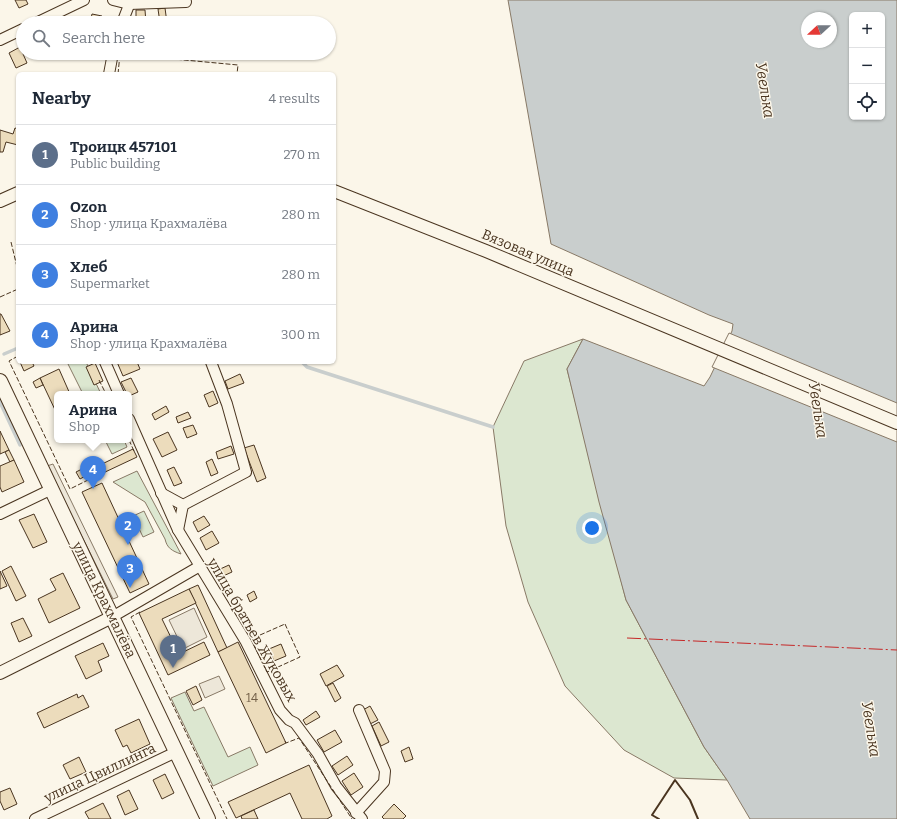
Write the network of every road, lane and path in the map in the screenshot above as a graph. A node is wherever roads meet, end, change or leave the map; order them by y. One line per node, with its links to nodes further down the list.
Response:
1 (84, 0): 5 (street)
2 (114, 0): 3 (street)
3 (130, 2): 4 (street); 6 (street)
4 (186, 2)
5 (51, 16)
6 (125, 16)
7 (16, 32): 8 (street)
8 (0, 40)
9 (112, 60): 10 (street)
10 (109, 72)
11 (336, 192): 18 (street, Вязовая улица)
12 (16, 194): 13 (street)
13 (0, 201)
14 (106, 364): 17 (street)
15 (212, 364): 22 (street)
16 (0, 381): 20 (main road, улица Крахмалёва)
17 (117, 391)
18 (897, 424)
19 (132, 426): 21 (street, улица братьев Жуковых)
20 (52, 489): 23 (street); 26 (main road, улица Крахмалёва)
21 (161, 493): 22 (street); 24 (street, улица братьев Жуковых)
22 (183, 505): 24 (street)
23 (0, 514)
24 (178, 530): 25 (street, улица братьев Жуковых)
25 (200, 566): 26 (street); 30 (street, улица братьев Жуковых)
26 (112, 617): 27 (street); 29 (main road, улица Крахмалёва)
27 (0, 673)
28 (359, 710): 30 (street)
29 (176, 752): 31 (street, улица Цвиллинга); 32 (main road, улица Крахмалёва)
30 (359, 816)
31 (36, 819)
32 (208, 819)

